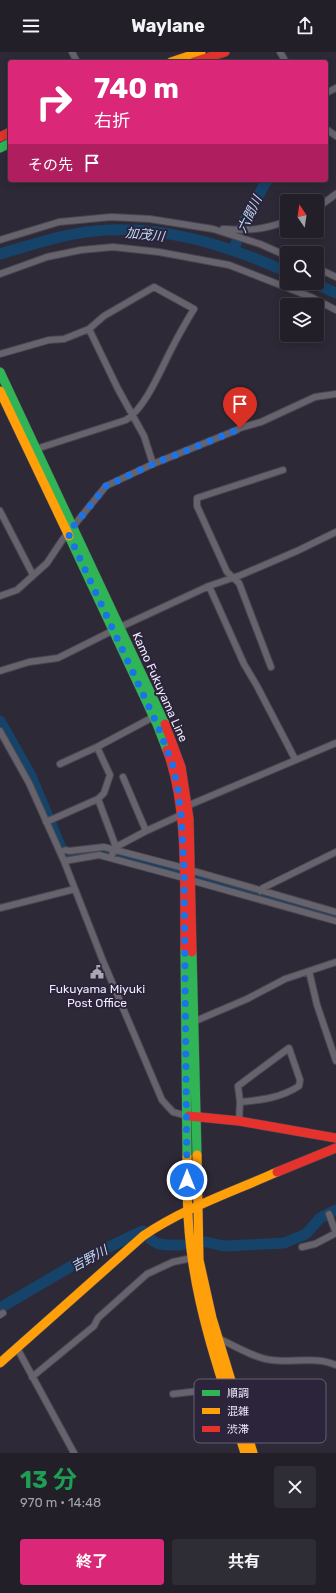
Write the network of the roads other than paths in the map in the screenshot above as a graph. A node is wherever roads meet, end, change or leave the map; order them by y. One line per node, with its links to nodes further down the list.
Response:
1 (201, 52): 3 (main road)
2 (225, 52): 4 (main road)
3 (177, 60)
4 (200, 60)
5 (336, 194): 6 (street)
6 (324, 203)
7 (280, 224): 8 (street)
8 (213, 229): 9 (street); 10 (street)
9 (0, 240)
10 (280, 253)
11 (324, 271): 13 (street)
12 (0, 274): 14 (street)
13 (336, 277)
14 (336, 310)
15 (89, 329): 16 (street); 20 (street); 20 (street)
16 (0, 354)
17 (0, 372): 21 (main road, Kamo Fukuyama Line)
18 (0, 391): 25 (main road, Kamo Fukuyama Line)
19 (336, 394): 22 (street)
20 (133, 416): 21 (street); 22 (street)
21 (36, 449): 25 (main road, Kamo Fukuyama Line)
22 (153, 464): 25 (street)
23 (283, 470): 28 (street)
24 (0, 511): 27 (street)
25 (70, 530): 27 (street); 31 (main road, Kamo Fukuyama Line)
26 (336, 532): 28 (street)
27 (34, 575): 30 (street)
28 (234, 577): 29 (street); 32 (street)
29 (209, 586): 31 (street); 38 (street)
30 (0, 596)
31 (117, 629): 33 (street); 34 (main road, Kamo Fukuyama Line)
32 (271, 667)
33 (0, 672)
34 (157, 715): 37 (street); 42 (main road, Kamo Fukuyama Line); 43 (main road, Kamo Fukuyama Line)
35 (0, 731): 44 (street)
36 (336, 743): 38 (street)
37 (97, 747): 39 (street); 41 (street)
38 (295, 759): 42 (street)
39 (60, 764)
40 (123, 777): 45 (street)
41 (98, 799): 44 (street); 47 (street)
42 (187, 806): 43 (street); 50 (main road, Kamo Fukuyama Line)
43 (181, 815): 45 (street); 50 (main road, Kamo Fukuyama Line)
44 (48, 821): 46 (street)
45 (146, 831): 47 (street)
46 (62, 852): 47 (street); 49 (street)
47 (113, 852): 49 (street); 50 (street); 50 (street)
48 (335, 855): 52 (street)
49 (64, 861): 51 (street)
50 (187, 874): 52 (street); 55 (street); 58 (main road, Kamo Fukuyama Line); 61 (main road, Kamo Fukuyama Line)
51 (75, 889): 53 (street); 61 (street)
52 (260, 891): 54 (street)
53 (0, 908)
54 (336, 912)
55 (336, 921)
56 (336, 962): 57 (street)
57 (309, 971): 58 (street); 59 (street)
58 (193, 1022): 61 (main road, Kamo Fukuyama Line)
59 (336, 1061)
60 (240, 1102): 60 (street); 62 (street)
61 (191, 1117): 62 (main road); 65 (main road, Kamo Fukuyama Line); 66 (main road, Kamo Fukuyama Line)
62 (239, 1121): 63 (main road)
63 (336, 1138)
64 (336, 1148): 65 (main road)
65 (198, 1206): 66 (main road); 71 (main road, Kamo Fukuyama Line)
66 (187, 1211): 70 (main road, Kamo Fukuyama Line); 72 (main road)
67 (329, 1214): 68 (street)
68 (336, 1233): 69 (street)
69 (302, 1247)
70 (192, 1258): 75 (street); 76 (main road, Kamo Fukuyama Line)
71 (218, 1338): 74 (street); 77 (main road, Kamo Fukuyama Line)
72 (16, 1348): 73 (main road); 75 (street)
73 (0, 1362)
74 (336, 1365)
75 (32, 1377): 82 (street)
76 (222, 1379)
77 (230, 1379)
78 (194, 1392): 79 (street)
79 (173, 1394)
80 (242, 1443): 83 (main road, Kamo Fukuyama Line)
81 (250, 1443): 84 (main road, Kamo Fukuyama Line)
82 (74, 1453)
83 (245, 1453)
84 (253, 1453)

